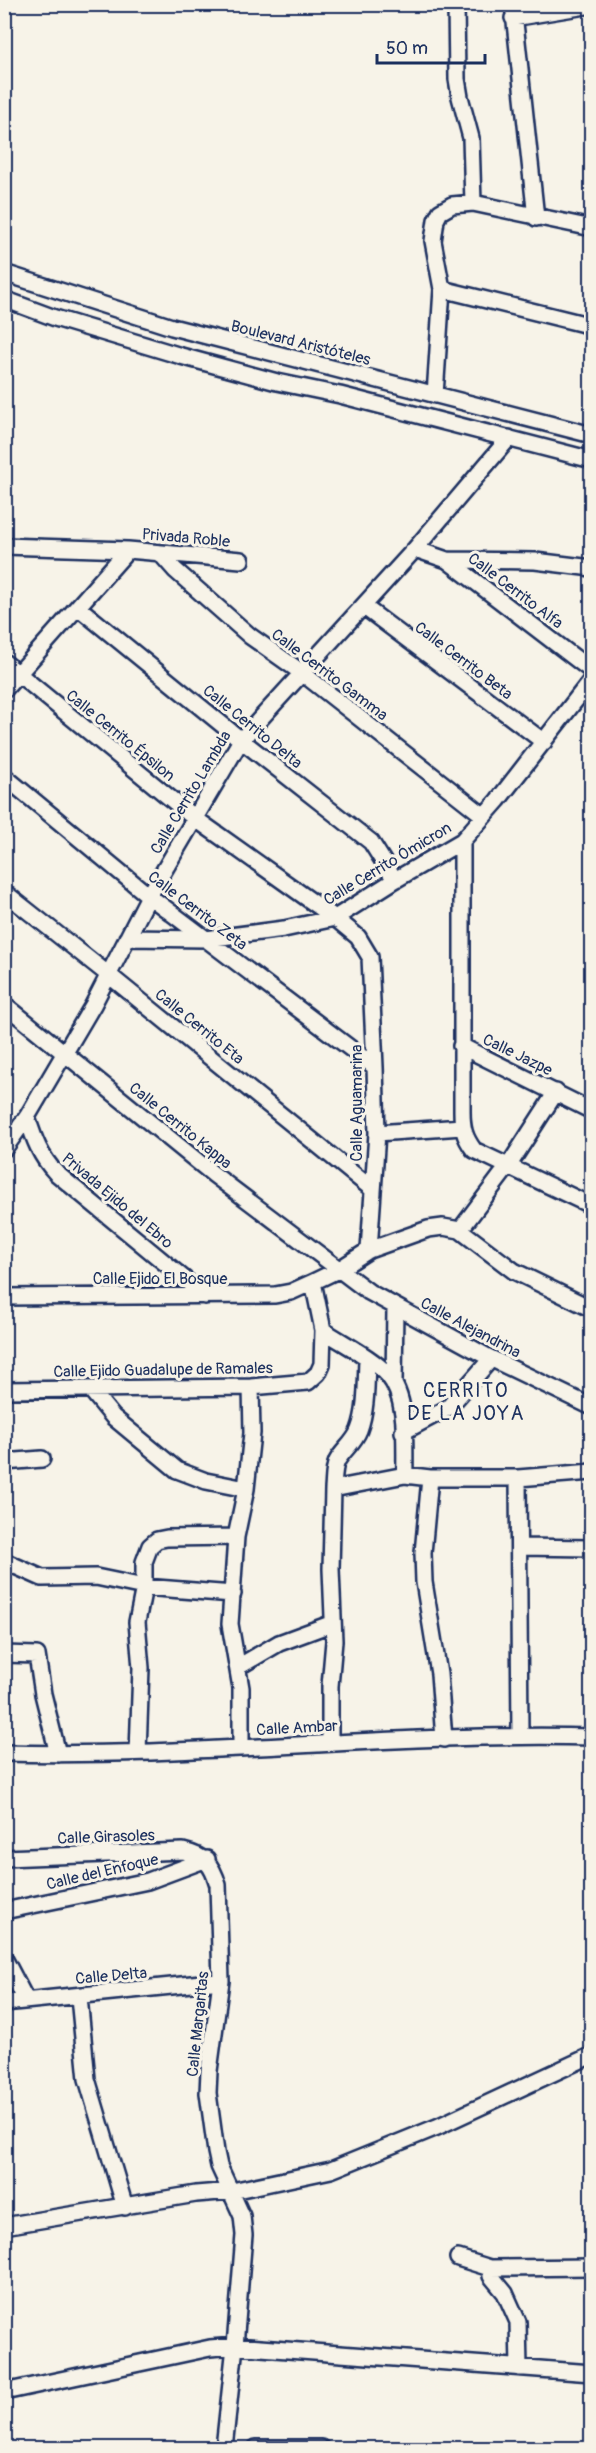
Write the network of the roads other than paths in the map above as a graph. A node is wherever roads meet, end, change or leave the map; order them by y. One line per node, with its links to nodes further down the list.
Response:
1 (456, 4): 4 (street)
2 (591, 5): 3 (street)
3 (513, 11): 5 (street)
4 (473, 203): 5 (street); 8 (street)
5 (536, 218): 6 (street)
6 (591, 228)
7 (4, 273): 11 (street, Boulevard Aristóteles)
8 (442, 289): 10 (street); 11 (street)
9 (4, 299): 13 (street)
10 (591, 326)
11 (435, 395): 12 (street, Boulevard Aristóteles)
12 (591, 435)
13 (509, 438): 14 (street); 16 (street, Calle Cerrito Lambda)
14 (591, 460)
15 (4, 546): 17 (street, Privada Roble)
16 (415, 549): 20 (street); 22 (street, Calle Cerrito Lambda)
17 (129, 550): 18 (street, Privada Roble); 23 (street)
18 (160, 553): 19 (street, Privada Roble); 26 (street, Calle Cerrito Gamma)
19 (241, 560)
20 (447, 560): 21 (street); 25 (street, Calle Cerrito Alfa)
21 (591, 568)
22 (363, 606): 26 (street, Calle Cerrito Lambda); 31 (street, Calle Cerrito Beta)
23 (79, 608): 27 (street); 30 (street, Calle Cerrito Delta)
24 (4, 662): 27 (street, Calle Cerrito Épsilon)
25 (591, 670)
26 (301, 672): 30 (street, Calle Cerrito Lambda); 33 (street, Calle Cerrito Gamma)
27 (18, 673): 29 (street); 34 (street, Calle Cerrito Épsilon)
28 (591, 679): 31 (street, Calle Cerrito Ómicron)
29 (4, 690)
30 (241, 740): 34 (street, Calle Cerrito Lambda); 36 (street, Calle Cerrito Delta)
31 (544, 742): 33 (street, Calle Cerrito Ómicron)
32 (4, 776): 38 (street, Calle Cerrito Zeta)
33 (484, 816): 35 (street, Calle Cerrito Ómicron)
34 (193, 817): 38 (street, Calle Cerrito Lambda); 39 (street, Calle Cerrito Épsilon)
35 (462, 841): 36 (street, Calle Cerrito Ómicron); 45 (street)
36 (395, 880): 39 (street, Calle Cerrito Ómicron)
37 (4, 892): 43 (street, Calle Cerrito Eta)
38 (149, 896): 40 (street, Calle Cerrito Lambda); 41 (street, Calle Cerrito Zeta)
39 (335, 918): 41 (street, Calle Cerrito Ómicron); 42 (street, Calle Cerrito Épsilon)
40 (127, 938): 41 (street, Calle Cerrito Ómicron); 43 (street, Calle Cerrito Lambda)
41 (206, 939): 47 (street, Calle Cerrito Zeta)
42 (370, 957): 47 (street, Calle Aguamarina)
43 (111, 976): 46 (street, Calle Cerrito Lambda); 55 (street, Calle Cerrito Eta)
44 (4, 1004): 46 (street, Calle Cerrito Kappa)
45 (461, 1046): 48 (street, Calle Jazpe); 51 (street)
46 (64, 1053): 50 (street, Calle Cerrito Lambda); 59 (street, Calle Cerrito Kappa)
47 (375, 1067): 52 (street, Calle Aguamarina)
48 (556, 1092): 49 (street, Calle Jazpe); 54 (street)
49 (591, 1111)
50 (27, 1117): 53 (street, Calle Cerrito Lambda); 61 (street, Privada Ejido del Ebro)
51 (462, 1127): 52 (street); 54 (street)
52 (377, 1132): 55 (street, Calle Aguamarina)
53 (4, 1149)
54 (509, 1165): 56 (street); 57 (street)
55 (372, 1190): 58 (street, Calle Aguamarina)
56 (591, 1206)
57 (460, 1230): 58 (street, Calle Ejido El Bosque); 64 (street)
58 (369, 1250): 59 (street, Calle Ejido El Bosque)
59 (338, 1270): 60 (street, Calle Ejido El Bosque); 63 (street, Calle Alejandrina)
60 (314, 1282): 61 (street, Calle Ejido El Bosque); 65 (street)
61 (205, 1296): 62 (street, Calle Ejido El Bosque)
62 (4, 1297)
63 (395, 1307): 67 (street, Calle Alejandrina); 68 (street)
64 (591, 1309)
65 (323, 1330): 66 (street); 69 (street, Calle Ejido Guadalupe de Ramales)
66 (367, 1359): 68 (street); 81 (street)
67 (491, 1359): 72 (street, Calle Alejandrina); 73 (street)
68 (394, 1384): 73 (street)
69 (250, 1387): 71 (street, Calle Ejido Guadalupe de Ramales); 80 (street)
70 (4, 1390): 71 (street, Calle Ejido Guadalupe de Ramales)
71 (91, 1390): 80 (street)
72 (591, 1407)
73 (403, 1432): 77 (street)
74 (42, 1459): 75 (street)
75 (4, 1462)
76 (591, 1472): 79 (street)
77 (405, 1475): 78 (street); 81 (street)
78 (430, 1478): 79 (street); 93 (street)
79 (518, 1478): 83 (street)
80 (246, 1489): 82 (street)
81 (333, 1490): 88 (street)
82 (236, 1537): 86 (street); 87 (street)
83 (519, 1547): 84 (street); 91 (street)
84 (591, 1548)
85 (4, 1561): 86 (street)
86 (144, 1587): 87 (street); 96 (street)
87 (233, 1594): 90 (street)
88 (333, 1623): 90 (street); 94 (street)
89 (4, 1654): 98 (street)
90 (238, 1667): 95 (street)
91 (520, 1735): 92 (street, Calle Ambar); 93 (street, Calle Ambar)
92 (591, 1737)
93 (444, 1739): 94 (street, Calle Ambar)
94 (330, 1743): 95 (street, Calle Ambar)
95 (241, 1748): 96 (street, Calle Ambar)
96 (138, 1752): 98 (street, Calle Ambar)
97 (4, 1753): 98 (street, Calle Ambar)
98 (58, 1754)
99 (4, 1858): 100 (street, Calle Girasoles)
100 (207, 1859): 101 (street, Calle del Enfoque); 103 (street, Calle Margaritas)
101 (4, 1911)
102 (4, 1958): 105 (street)
103 (221, 1981): 104 (street, Calle Delta); 108 (street, Calle Margaritas)
104 (79, 1997): 105 (street, Calle Delta); 109 (street)
105 (26, 2000): 106 (street, Calle Delta)
106 (4, 2003)
107 (591, 2055): 108 (street)
108 (232, 2191): 109 (street); 114 (street, Calle Margaritas)
109 (125, 2207): 110 (street)
110 (4, 2226)
111 (458, 2258): 113 (street)
112 (591, 2267): 113 (street)
113 (490, 2268): 115 (street)
114 (235, 2346): 115 (street); 117 (street); 118 (street, Calle Margaritas)
115 (519, 2368): 116 (street)
116 (591, 2373)
117 (4, 2392)
118 (224, 2448)
119 (256, 2448): 120 (street)
120 (321, 2448)

